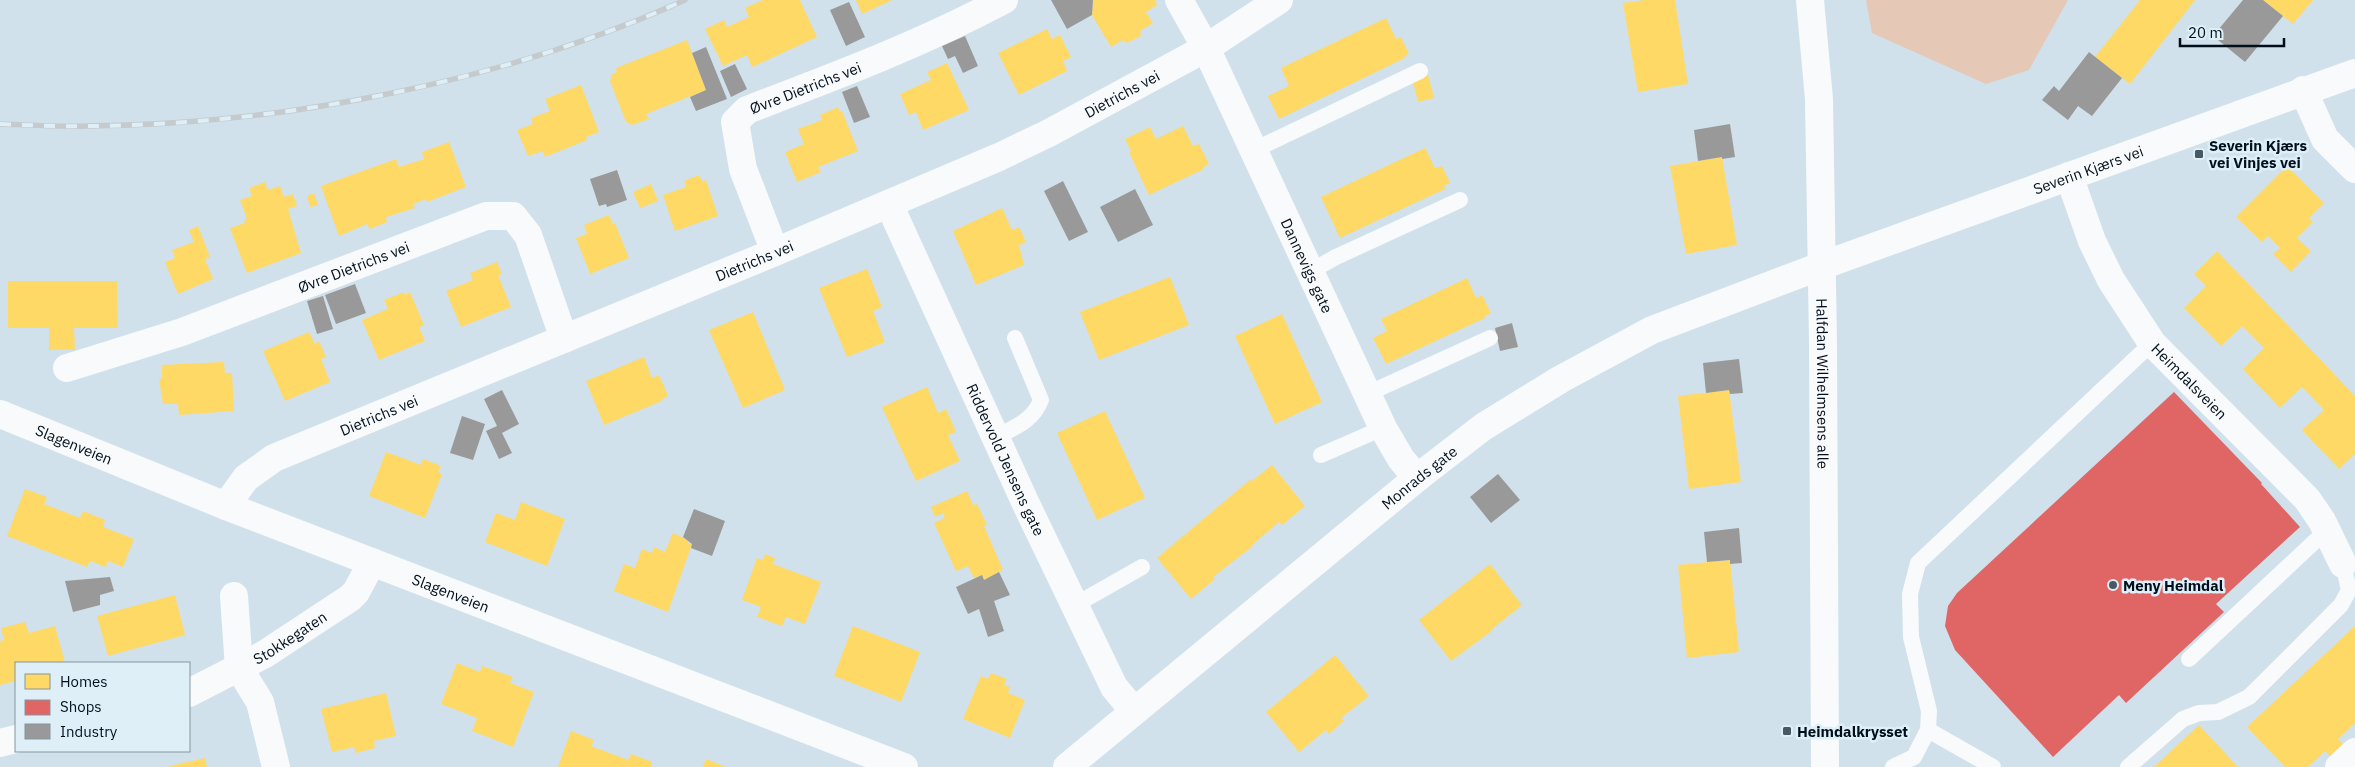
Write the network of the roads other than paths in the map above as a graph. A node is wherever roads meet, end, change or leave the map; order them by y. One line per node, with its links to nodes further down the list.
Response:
1 (1004, 0): 14 (street, Øvre Dietrichs vei)
2 (1179, 0): 5 (street)
3 (1279, 0): 5 (street, Dietrichs vei)
4 (1810, 0): 15 (street, Halfdan Wilhelmsens alle)
5 (1206, 48): 9 (street, Dannevigs gate); 13 (street, Dietrichs vei)
6 (1420, 71): 9 (lane)
7 (2355, 73): 8 (street, Severin Kjærs vei)
8 (2303, 90): 10 (street); 11 (street, Severin Kjærs vei)
9 (1252, 151): 16 (street, Dannevigs gate)
10 (2355, 169)
11 (2069, 176): 15 (street, Severin Kjærs vei); 20 (street, Heimdalsveien)
12 (1460, 200): 16 (lane)
13 (888, 204): 14 (street, Dietrichs vei); 25 (street, Riddervold Jensens gate)
14 (775, 252): 17 (street, Dietrichs vei)
15 (1821, 266): 27 (street, Monrads gate); 46 (street, Halfdan Wilhelmsens alle)
16 (1311, 271): 22 (street, Dannevigs gate)
17 (564, 338): 21 (street, Øvre Dietrichs vei); 28 (street, Dietrichs vei)
18 (1015, 338): 25 (lane)
19 (1490, 338): 22 (lane)
20 (2152, 343): 29 (street, Heimdalsveien); 39 (lane)
21 (67, 368)
22 (1367, 394): 24 (street, Dannevigs gate)
23 (0, 414): 28 (street, Slagenveien)
24 (1383, 428): 26 (lane); 27 (street, Dannevigs gate)
25 (996, 437): 34 (street, Riddervold Jensens gate)
26 (1321, 455)
27 (1417, 478): 38 (street, Monrads gate)
28 (226, 506): 30 (street, Slagenveien)
29 (2327, 530): 31 (street, Heimdalsveien); 35 (lane)
30 (372, 562): 36 (street, Stokkegaten); 44 (street, Slagenveien)
31 (2343, 564): 49 (lane)
32 (1142, 567): 34 (lane)
33 (234, 596): 36 (street)
34 (1075, 605): 38 (street, Riddervold Jensens gate)
35 (2190, 659)
36 (239, 668): 37 (street, Stokkegaten); 43 (street)
37 (190, 692)
38 (1133, 710): 45 (street, Monrads gate)
39 (1928, 730): 47 (lane); 48 (lane)
40 (15, 739): 41 (street)
41 (0, 744)
42 (2355, 752): 50 (street)
43 (276, 767)
44 (904, 767)
45 (1067, 767)
46 (1824, 767)
47 (1893, 767)
48 (1993, 767)
49 (2128, 767)
50 (2339, 767)

